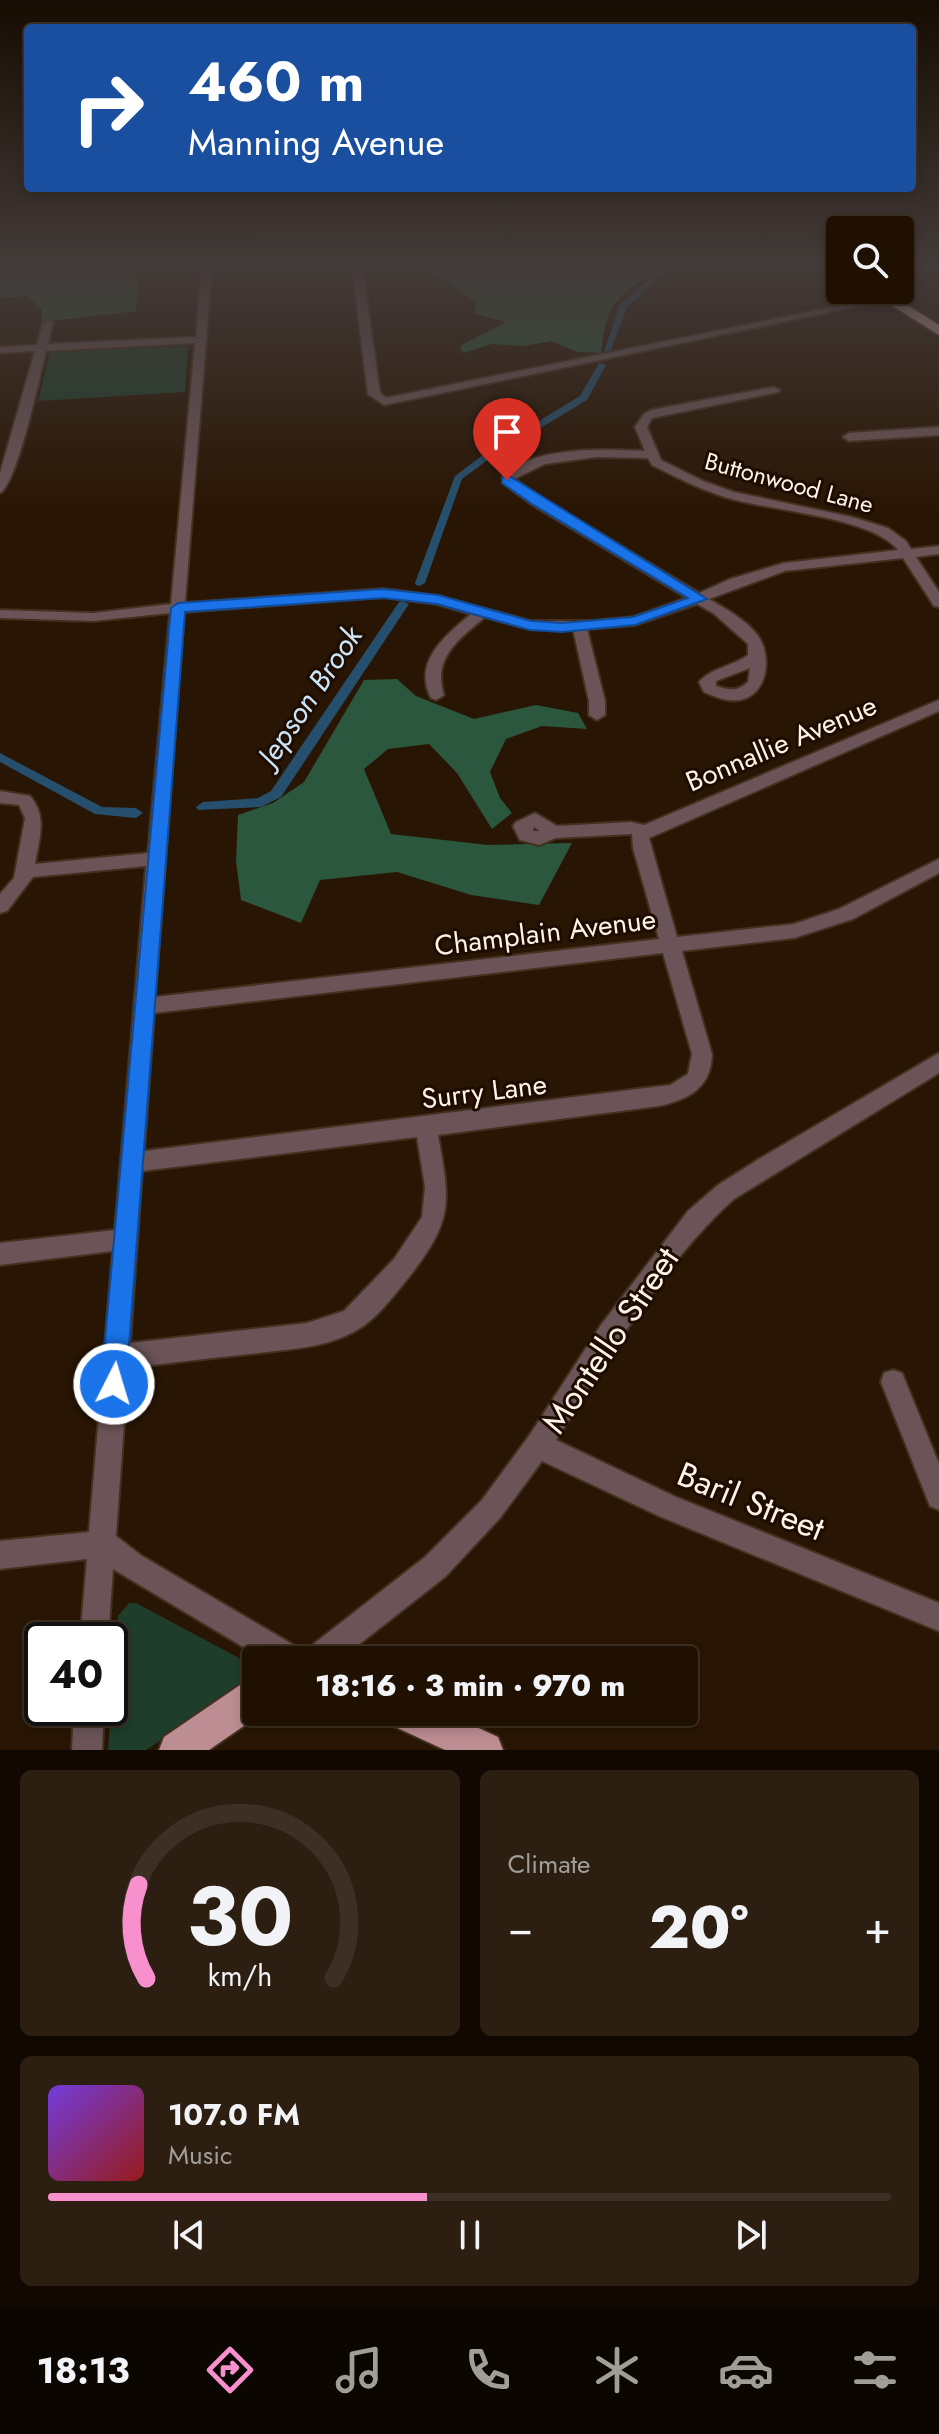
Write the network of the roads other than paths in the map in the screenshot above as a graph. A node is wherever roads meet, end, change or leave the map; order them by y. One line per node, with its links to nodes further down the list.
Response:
1 (43, 348): 2 (street); 6 (street); 11 (street)
2 (50, 348)
3 (199, 348): 16 (street)
4 (368, 348): 5 (street)
5 (651, 348)
6 (0, 350)
7 (774, 390): 10 (street)
8 (939, 431): 9 (street)
9 (849, 437)
10 (652, 455): 13 (street, Buttonwood Lane); 14 (street)
11 (1, 489)
12 (939, 550): 13 (street)
13 (906, 553): 14 (street); 15 (street, Buttonwood Lane)
14 (699, 599): 19 (street); 20 (street)
15 (939, 603)
16 (178, 608): 17 (street); 18 (street); 27 (street)
17 (482, 612): 19 (street); 21 (street)
18 (0, 614)
19 (579, 626): 23 (street)
20 (756, 657)
21 (436, 695)
22 (939, 705): 25 (street, Bonnallie Avenue)
23 (597, 715)
24 (0, 797): 29 (street)
25 (645, 831): 26 (street); 31 (street)
26 (550, 834)
27 (156, 859): 29 (street); 32 (street)
28 (939, 865): 31 (street, Champlain Avenue)
29 (25, 871): 30 (street)
30 (0, 906)
31 (671, 945): 32 (street, Champlain Avenue); 34 (street, Surry Lane)
32 (144, 1006): 35 (street)
33 (939, 1062): 40 (street, Montello Street)
34 (426, 1127): 35 (street, Surry Lane); 38 (street)
35 (134, 1162): 36 (street)
36 (126, 1239): 37 (street); 38 (street)
37 (0, 1254)
38 (116, 1357): 42 (street)
39 (893, 1382): 41 (street)
40 (538, 1445): 44 (street, Baril Street); 47 (street, Montello Street)
41 (939, 1497)
42 (104, 1544): 43 (street); 45 (street); 46 (street)
43 (0, 1555)
44 (939, 1617)
45 (96, 1622)
46 (268, 1646)
47 (334, 1646)
48 (242, 1706): 52 (main road)
49 (88, 1726): 51 (street)
50 (434, 1726): 53 (main road)
51 (87, 1750)
52 (177, 1750)
53 (485, 1750)

